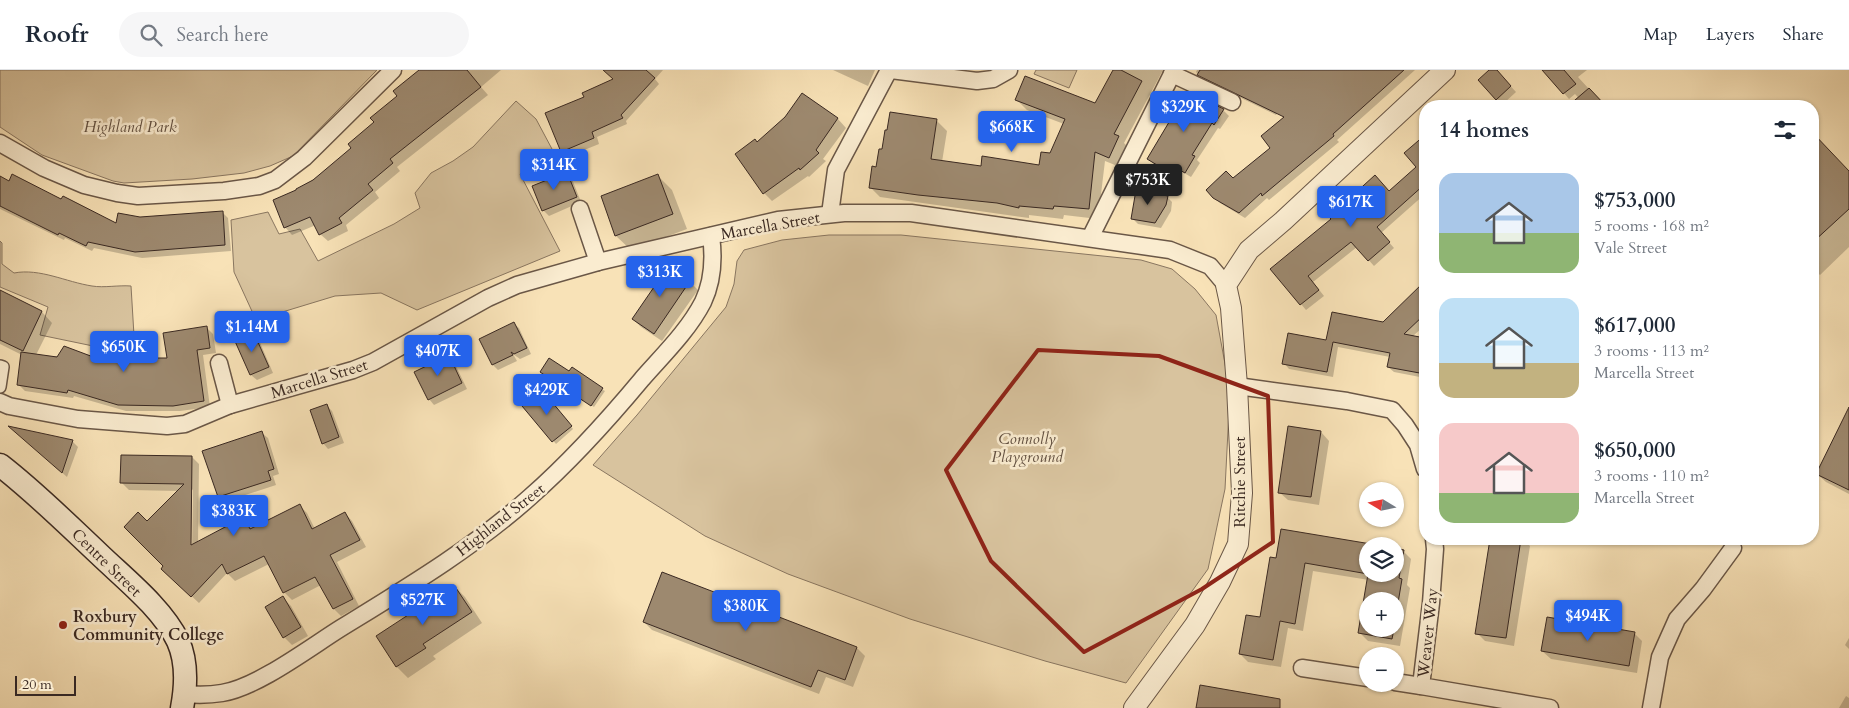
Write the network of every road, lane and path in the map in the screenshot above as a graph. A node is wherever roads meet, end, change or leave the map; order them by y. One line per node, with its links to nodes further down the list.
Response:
1 (393, 70): 7 (street)
2 (890, 70): 3 (street); 9 (street)
3 (1008, 70)
4 (1445, 70): 13 (street)
5 (1173, 72): 6 (street); 11 (street)
6 (1232, 102)
7 (0, 143)
8 (580, 209): 12 (street)
9 (830, 214): 10 (street, Marcella Street); 11 (street, Marcella Street)
10 (710, 236): 12 (street, Marcella Street); 28 (street, Highland Street)
11 (1090, 238): 13 (street, Marcella Street)
12 (598, 262): 19 (street, Marcella Street)
13 (1226, 285): 16 (street, Ritchie Street)
14 (218, 364): 19 (street)
15 (0, 366): 17 (street)
16 (1238, 386): 20 (street); 29 (street, Ritchie Street)
17 (0, 387)
18 (0, 402): 19 (street, Marcella Street)
19 (230, 405)
20 (1419, 448)
21 (1, 467): 28 (main road, Centre Street)
22 (1435, 545): 27 (street, Weaver Way)
23 (1733, 548): 31 (street)
24 (1302, 668): 25 (street)
25 (1359, 677)
26 (1404, 683): 27 (street)
27 (1421, 686): 30 (street, Weaver Way)
28 (183, 701)
29 (1134, 708)
30 (1550, 708)
31 (1651, 708)

